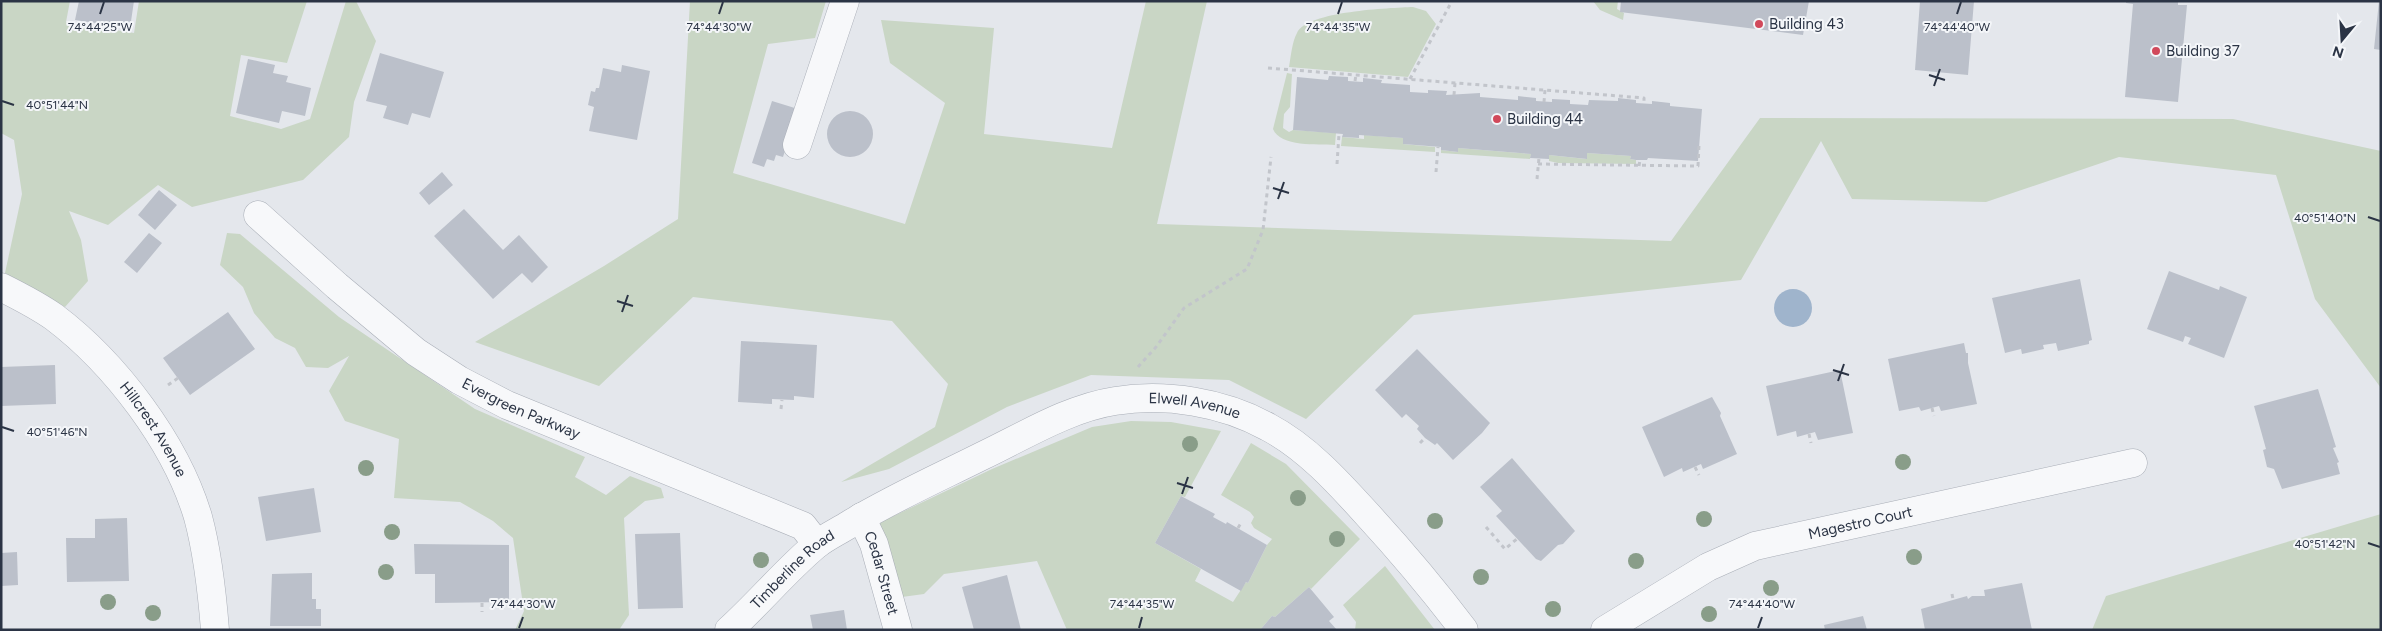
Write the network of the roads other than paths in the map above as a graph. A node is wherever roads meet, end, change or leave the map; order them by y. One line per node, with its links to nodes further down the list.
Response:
1 (846, 1): 2 (street)
2 (797, 145)
3 (258, 215): 7 (street, Evergreen Parkway)
4 (1, 287): 8 (street, Hillcrest Avenue)
5 (2133, 463): 12 (street, Magestro Court)
6 (861, 517): 7 (street, Timberline Road); 10 (street, Cedar Street); 11 (street, Elwell Avenue)
7 (817, 544): 9 (street, Timberline Road)
8 (215, 630)
9 (729, 630)
10 (898, 630)
11 (1464, 630)
12 (1605, 630)

